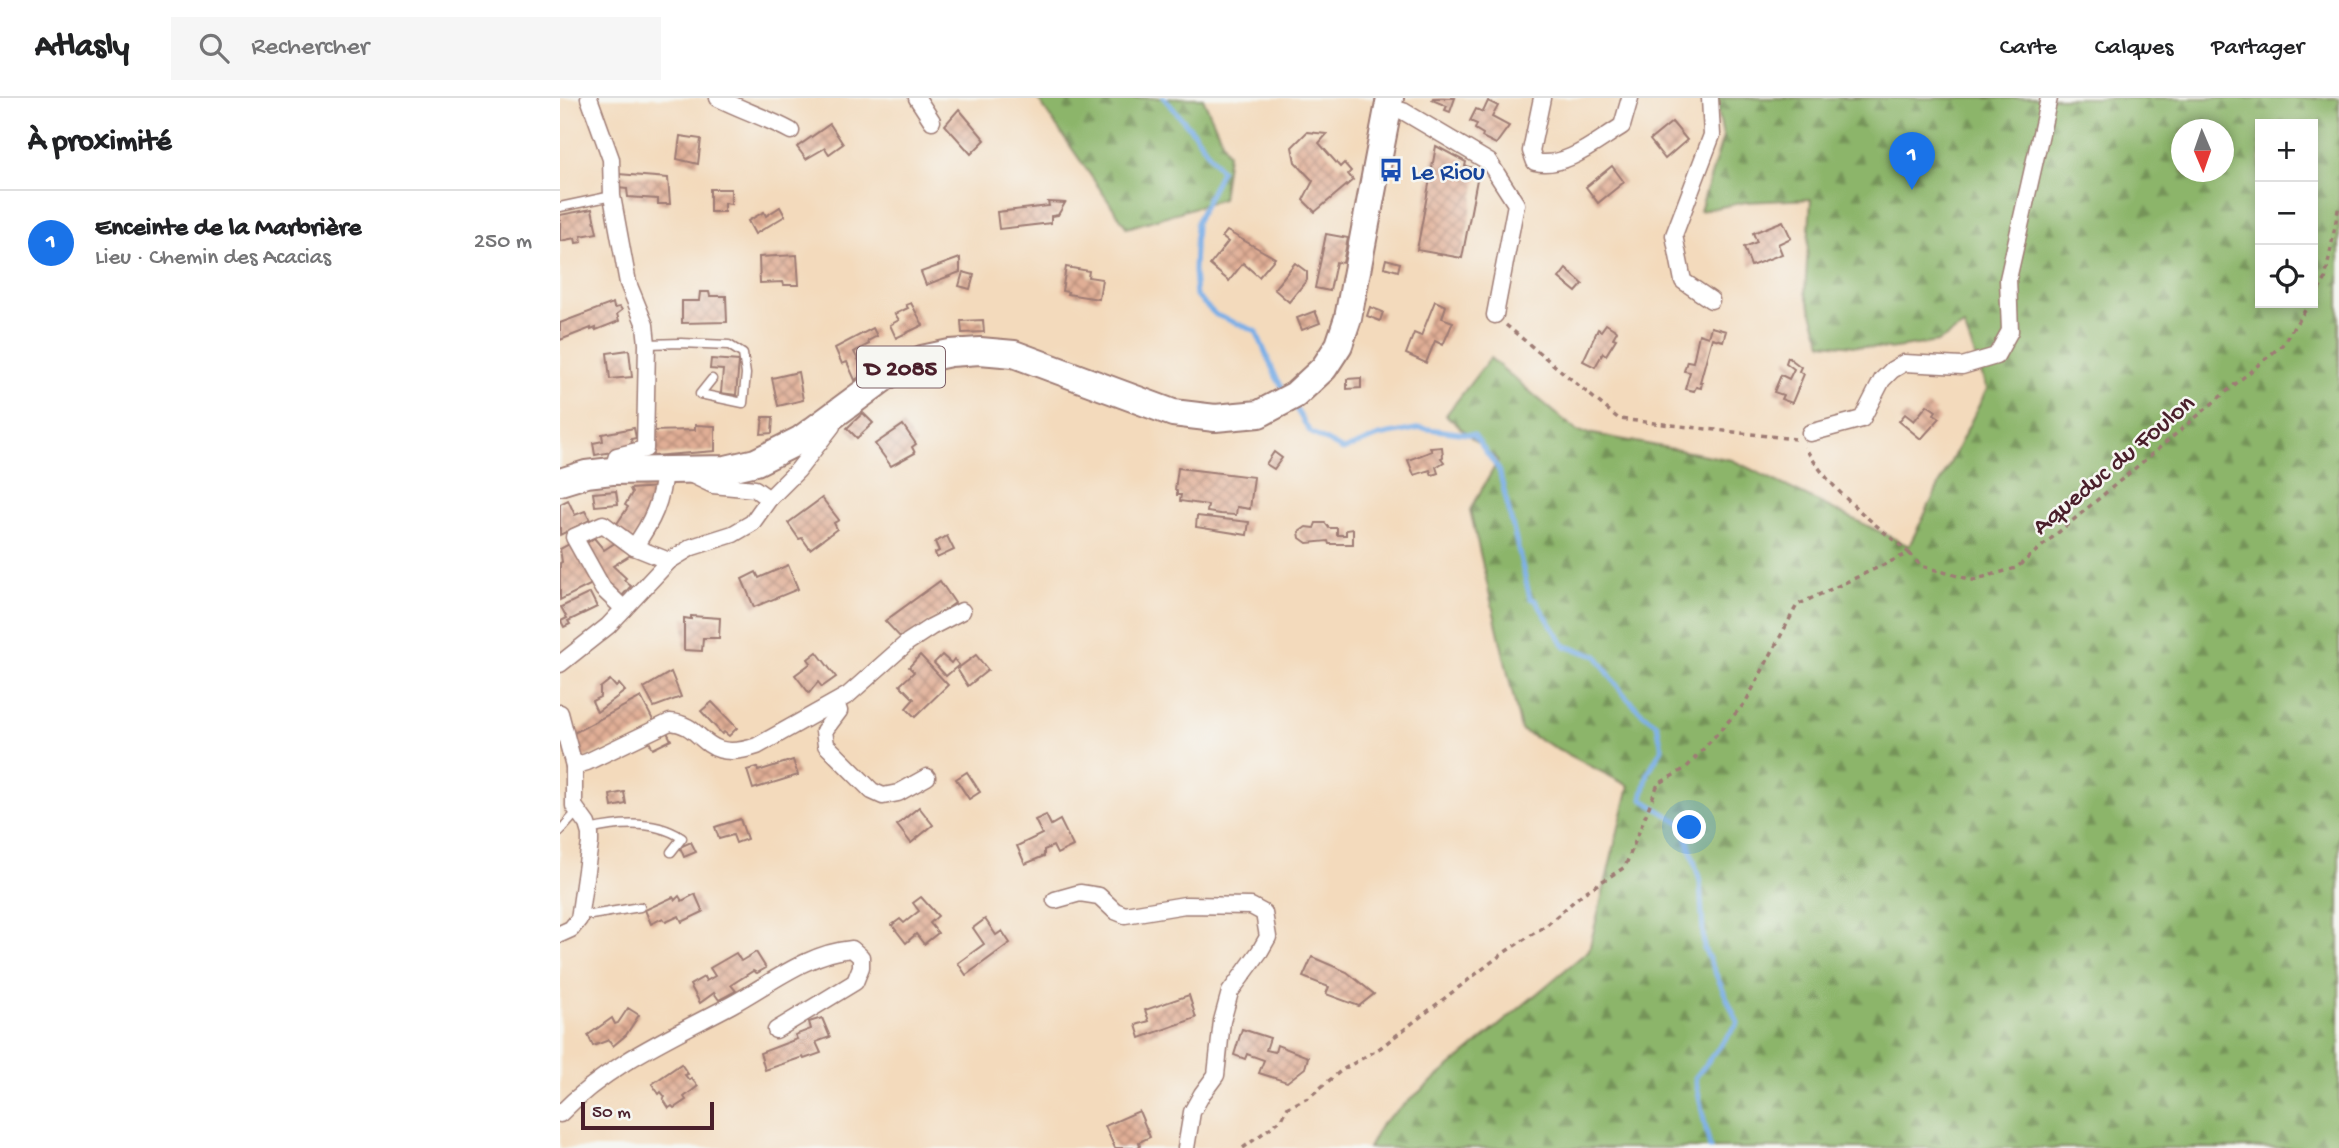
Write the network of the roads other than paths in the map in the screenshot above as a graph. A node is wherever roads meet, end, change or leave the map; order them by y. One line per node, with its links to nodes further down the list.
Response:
1 (589, 98): 12 (street)
2 (718, 98): 9 (street)
3 (917, 98): 10 (street)
4 (1542, 98): 5 (street)
5 (1630, 98)
6 (1710, 98): 14 (street)
7 (2049, 98): 19 (street)
8 (1389, 103): 15 (street); 18 (main road, D 2085)
9 (750, 105): 11 (street)
10 (932, 121)
11 (792, 131)
12 (612, 197): 13 (lane); 16 (street)
13 (560, 207)
14 (1711, 300)
15 (1495, 315)
16 (647, 344): 17 (lane); 21 (street)
17 (712, 379)
18 (845, 408): 20 (main road, D 2085); 23 (street)
19 (1805, 437)
20 (673, 469): 21 (main road, D 2085); 23 (street); 24 (street)
21 (612, 471): 22 (main road, D 2085)
22 (560, 482)
23 (769, 499): 25 (street)
24 (634, 547): 25 (street); 26 (street)
25 (669, 561): 26 (street)
26 (624, 609): 28 (street)
27 (961, 611): 29 (street)
28 (560, 664)
29 (836, 703): 31 (street); 32 (street)
30 (560, 713): 31 (street)
31 (574, 766): 33 (street)
32 (927, 777)
33 (577, 812): 34 (street); 35 (lane)
34 (589, 830): 36 (lane); 39 (street)
35 (560, 831)
36 (671, 852)
37 (1055, 900): 43 (street)
38 (640, 907): 39 (lane)
39 (580, 911): 40 (street)
40 (560, 933)
41 (776, 1030): 42 (street)
42 (560, 1114)
43 (1186, 1148)

